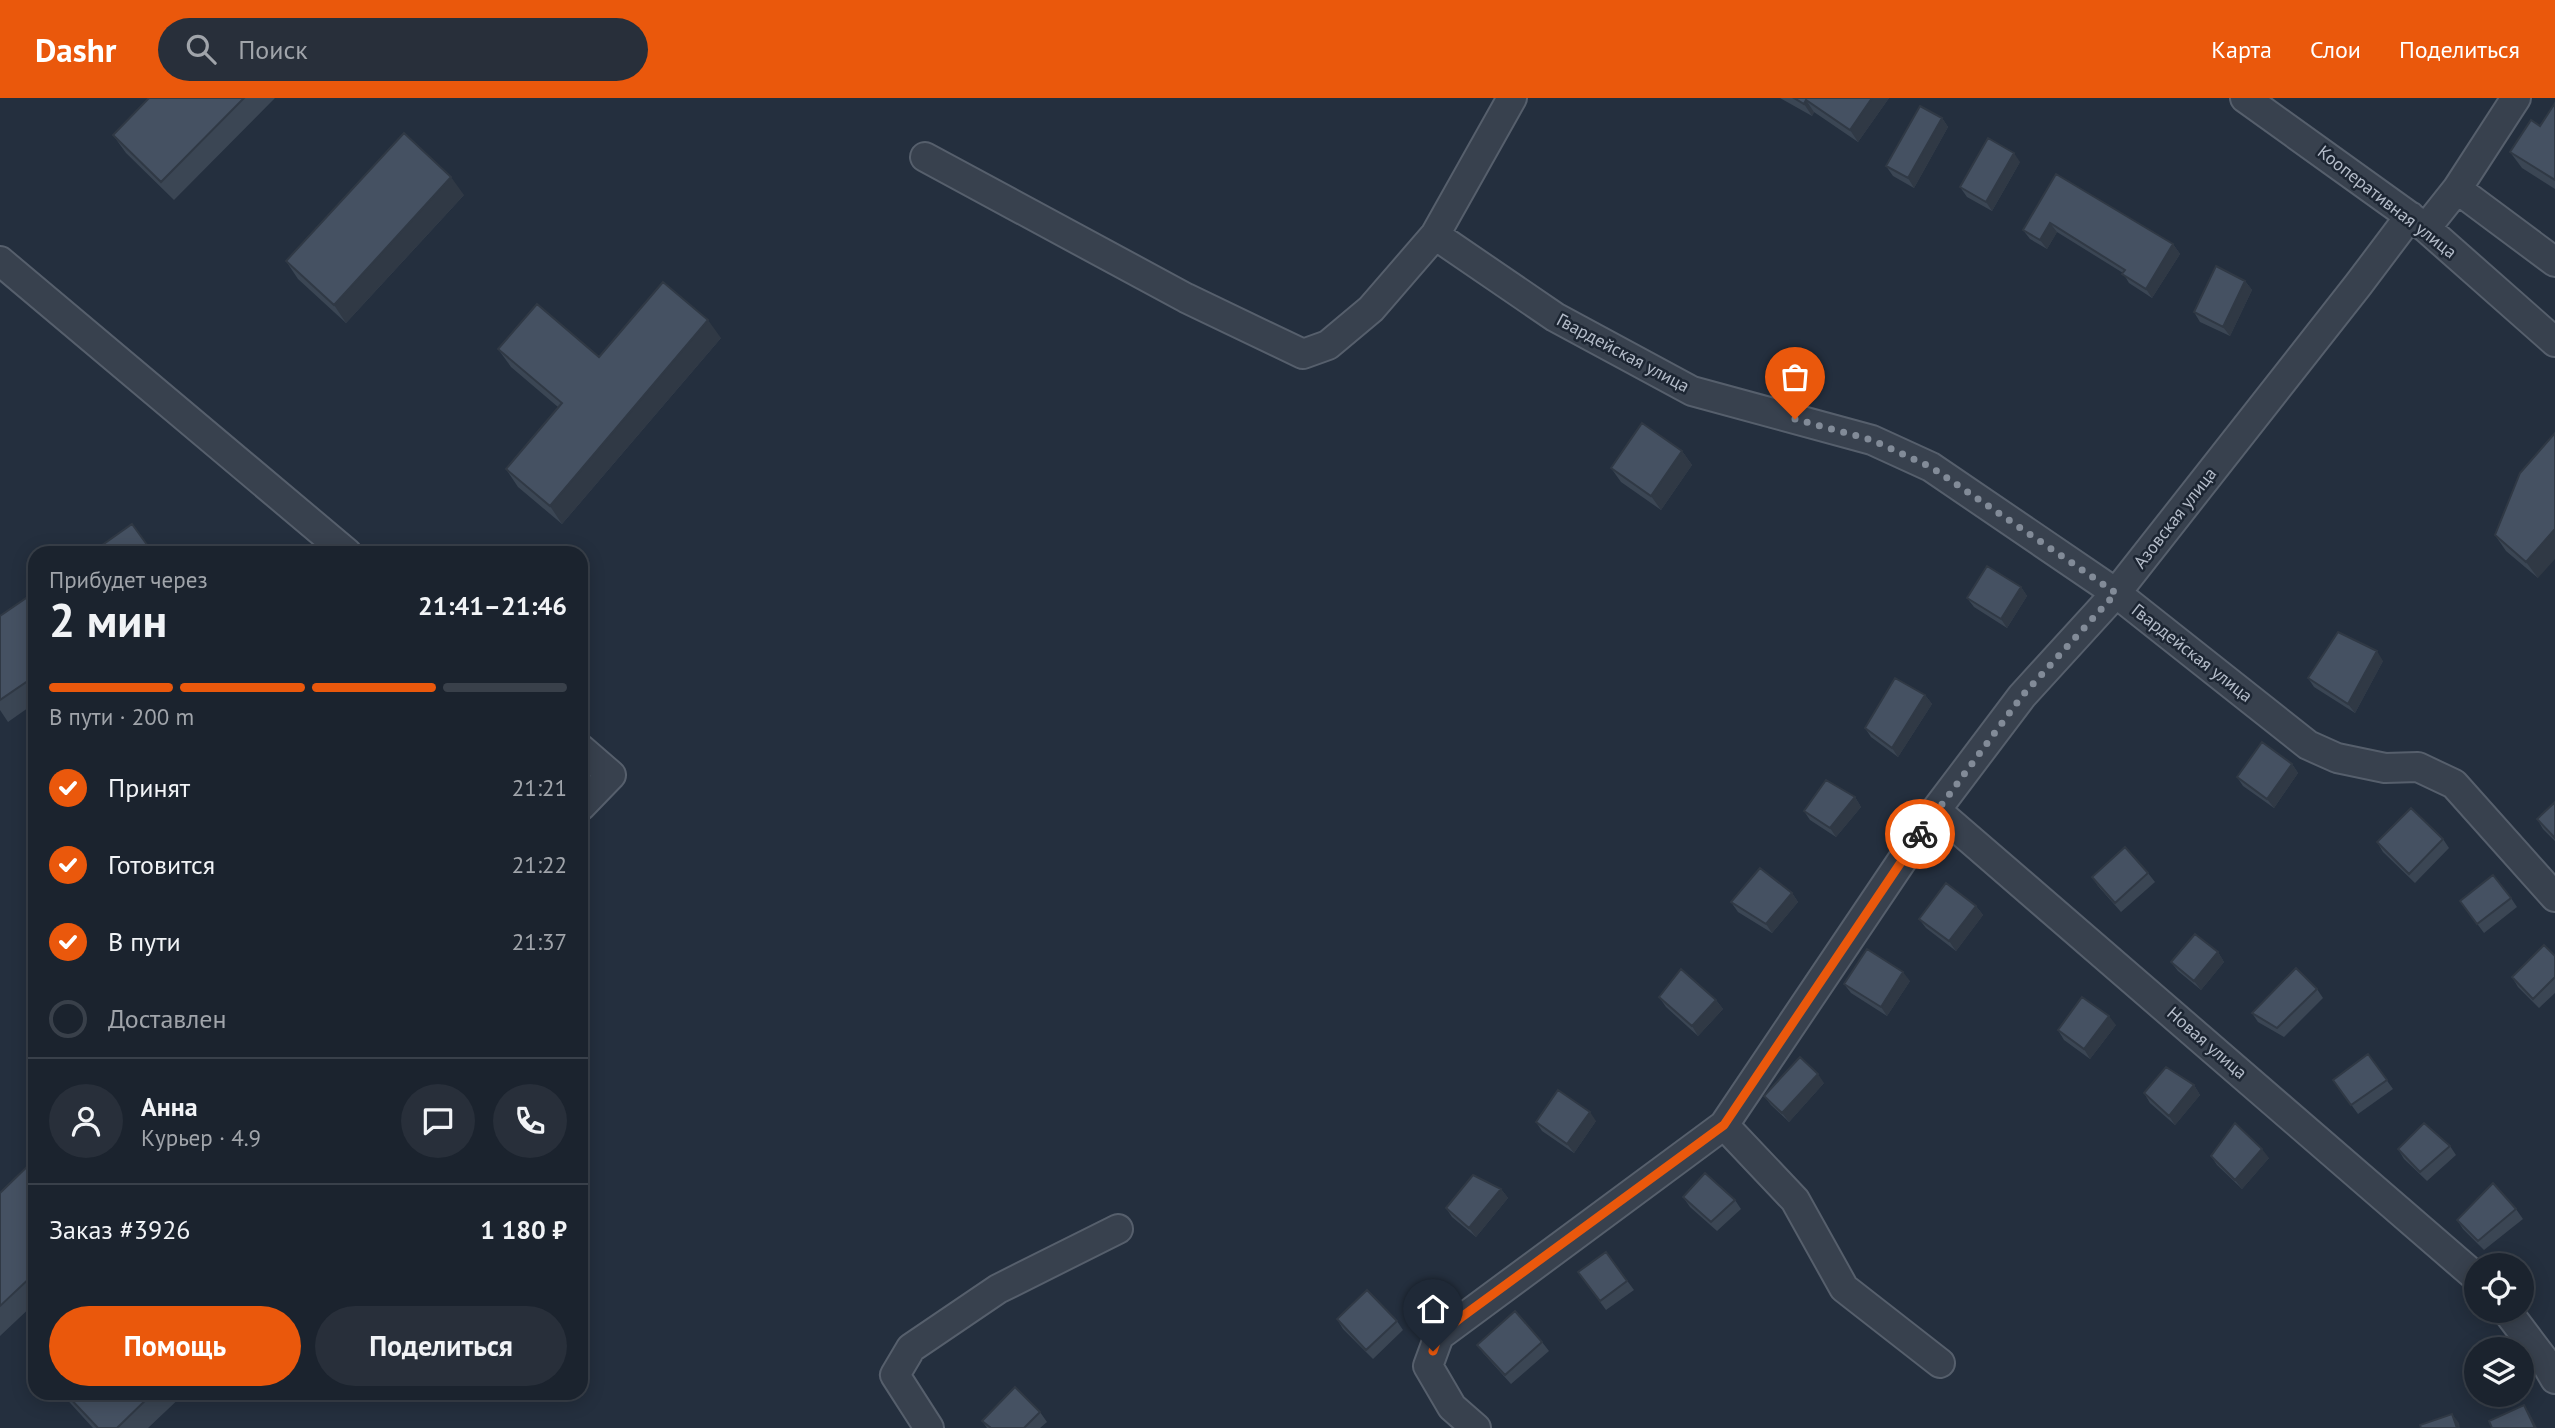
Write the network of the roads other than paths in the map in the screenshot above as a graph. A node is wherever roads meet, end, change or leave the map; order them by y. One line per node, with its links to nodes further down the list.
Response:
1 (1512, 98): 7 (street)
2 (2245, 98): 6 (street, Кооперативная улица)
3 (2515, 98): 5 (street, Азовская улица)
4 (925, 157): 7 (street)
5 (2457, 189): 6 (street, Азовская улица); 9 (street)
6 (2418, 222): 10 (street, Кооперативная улица); 12 (street, Азовская улица)
7 (1435, 235): 12 (street, Гвардейская улица)
8 (0, 261): 11 (street)
9 (2555, 262)
10 (2555, 342)
11 (340, 546)
12 (2116, 593): 15 (street, Азовская улица); 16 (street, Гвардейская улица)
13 (588, 756): 14 (street)
14 (588, 799)
15 (1936, 810): 17 (street, Азовская улица); 19 (street, Новая улица)
16 (2555, 897)
17 (1724, 1125): 21 (street); 24 (street, Азовская улица)
18 (1118, 1229): 23 (street)
19 (2464, 1267)
20 (2516, 1323): 22 (street)
21 (1940, 1363)
22 (2555, 1380)
23 (929, 1428)
24 (1476, 1428)

